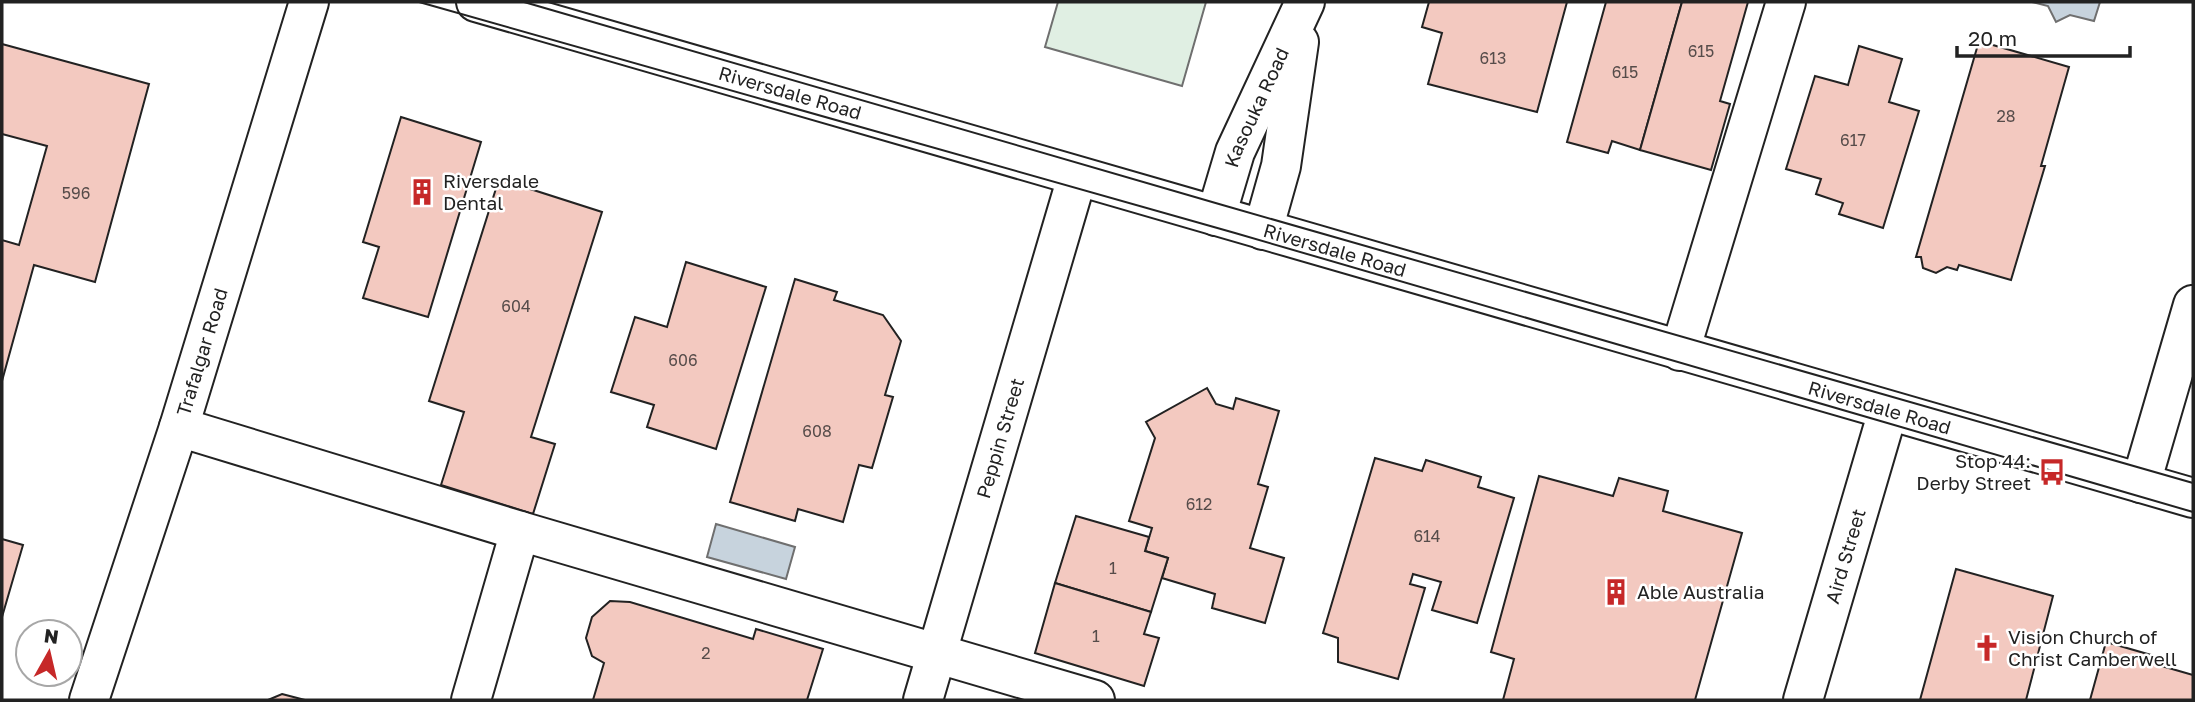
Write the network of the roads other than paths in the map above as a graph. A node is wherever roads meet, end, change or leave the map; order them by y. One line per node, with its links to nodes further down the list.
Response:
1 (309, 2): 11 (main road, Trafalgar Road)
2 (476, 2): 5 (main road, Riversdale Road)
3 (1305, 2): 6 (main road, Kasouka Road); 7 (main road, Kasouka Road)
4 (1786, 2): 9 (main road)
5 (1077, 177): 6 (main road, Riversdale Road); 15 (main road, Peppin Street)
6 (1216, 216): 7 (main road, Riversdale Road)
7 (1263, 230): 9 (main road, Riversdale Road)
8 (2193, 306): 12 (main road)
9 (1680, 351): 10 (main road, Riversdale Road)
10 (1888, 411): 12 (main road, Riversdale Road); 20 (main road, Aird Street)
11 (179, 427): 14 (main road); 16 (main road, Trafalgar Road)
12 (2141, 483): 13 (main road, Riversdale Road)
13 (2193, 498)
14 (520, 531): 15 (main road); 17 (main road)
15 (937, 653): 18 (main road, Peppin Street); 19 (main road)
16 (89, 700)
17 (471, 700)
18 (923, 700)
19 (1095, 700)
20 (1802, 700)

